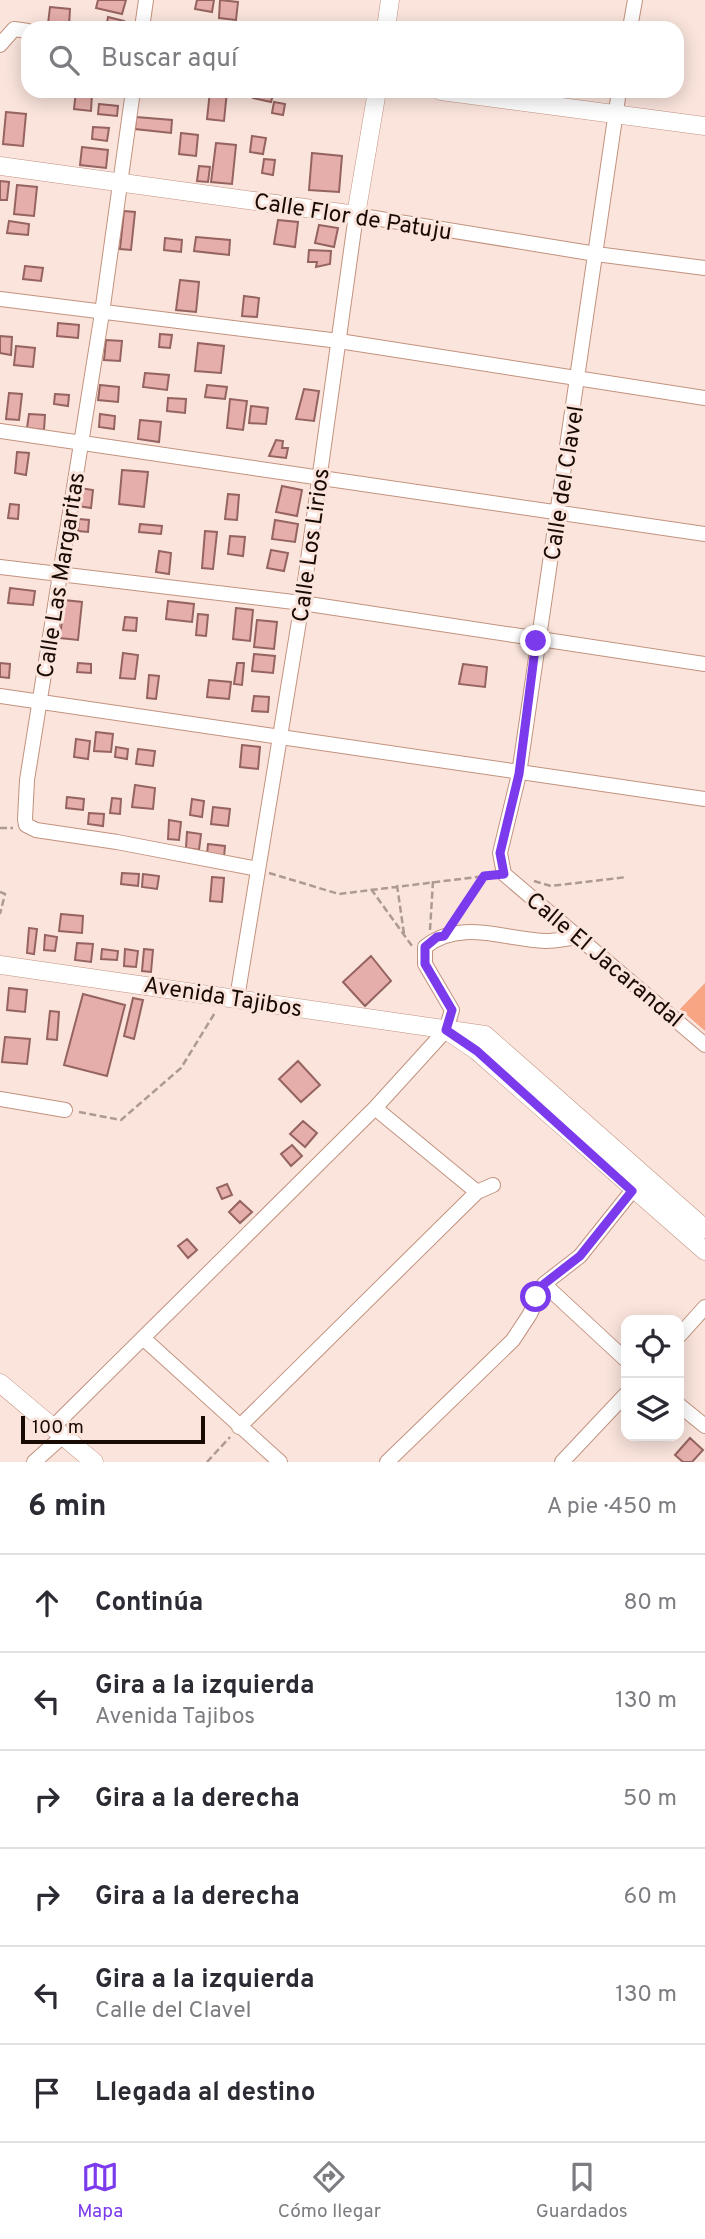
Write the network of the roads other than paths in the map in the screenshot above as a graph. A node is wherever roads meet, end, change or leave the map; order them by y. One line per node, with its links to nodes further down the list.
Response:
1 (146, 0): 4 (street)
2 (390, 0): 5 (street)
3 (635, 0): 6 (street)
4 (143, 21)
5 (387, 21)
6 (631, 21)
7 (21, 30): 8 (street)
8 (0, 45)
9 (132, 98): 16 (street, Calle Las Margaritas)
10 (376, 98): 17 (street, Calle Los Lirios)
11 (499, 98): 13 (street)
12 (619, 98): 13 (street, Calle del Clavel)
13 (616, 112): 14 (street); 18 (street, Calle del Clavel)
14 (705, 126)
15 (0, 166): 16 (street, Calle Flor de Patuju)
16 (119, 182): 17 (street, Calle Flor de Patuju); 21 (street, Calle Las Margaritas)
17 (356, 215): 18 (street, Calle Flor de Patuju); 22 (street, Calle Los Lirios)
18 (596, 254): 19 (street, Calle Flor de Patuju); 23 (street, Calle del Clavel)
19 (705, 268)
20 (0, 299): 21 (street)
21 (102, 313): 22 (street); 26 (street, Calle Las Margaritas)
22 (339, 341): 23 (street); 27 (street, Calle Los Lirios)
23 (579, 377): 24 (street); 28 (street, Calle del Clavel)
24 (705, 398)
25 (0, 431): 26 (street)
26 (81, 442): 27 (street); 31 (street, Calle Las Margaritas)
27 (320, 477): 28 (street); 32 (street, Calle Los Lirios)
28 (559, 512): 29 (street); 33 (street, Calle del Clavel)
29 (705, 534)
30 (0, 567): 31 (street)
31 (60, 576): 32 (street); 36 (street, Calle Las Margaritas)
32 (302, 603): 33 (street); 37 (street, Calle Los Lirios)
33 (536, 641): 34 (street); 38 (street, Calle del Clavel)
34 (705, 664)
35 (0, 696): 36 (street)
36 (40, 701): 37 (street); 40 (street, Calle Las Margaritas)
37 (279, 738): 38 (street); 40 (street, Calle Los Lirios)
38 (519, 774): 39 (street); 41 (street, Calle del Clavel)
39 (705, 799)
40 (258, 869): 44 (street, Calle Los Lirios)
41 (504, 874): 42 (street, Calle El Jacarandal)
42 (579, 937): 45 (street); 46 (street, Calle El Jacarandal)
43 (0, 965): 44 (street, Avenida Tajibos)
44 (237, 998): 45 (street, Avenida Tajibos)
45 (446, 1030): 48 (street); 51 (street, Avenida Tajibos); 53 (street, Avenida Tajibos)
46 (705, 1045)
47 (0, 1099): 49 (street)
48 (375, 1108): 52 (street); 58 (street)
49 (65, 1110)
50 (493, 1185): 52 (street)
51 (632, 1191): 54 (street, Avenida Tajibos); 55 (street)
52 (477, 1192): 64 (street)
53 (705, 1229)
54 (705, 1251)
55 (544, 1284): 59 (street); 69 (street)
56 (705, 1307): 57 (street)
57 (684, 1330)
58 (143, 1338): 64 (street); 65 (street)
59 (621, 1355)
60 (0, 1383): 65 (street)
61 (621, 1399): 70 (street)
62 (684, 1409): 63 (street)
63 (705, 1426)
64 (239, 1427): 68 (street)
65 (59, 1431): 66 (street); 67 (street)
66 (34, 1462)
67 (94, 1462)
68 (280, 1462)
69 (387, 1462)
70 (562, 1462)

